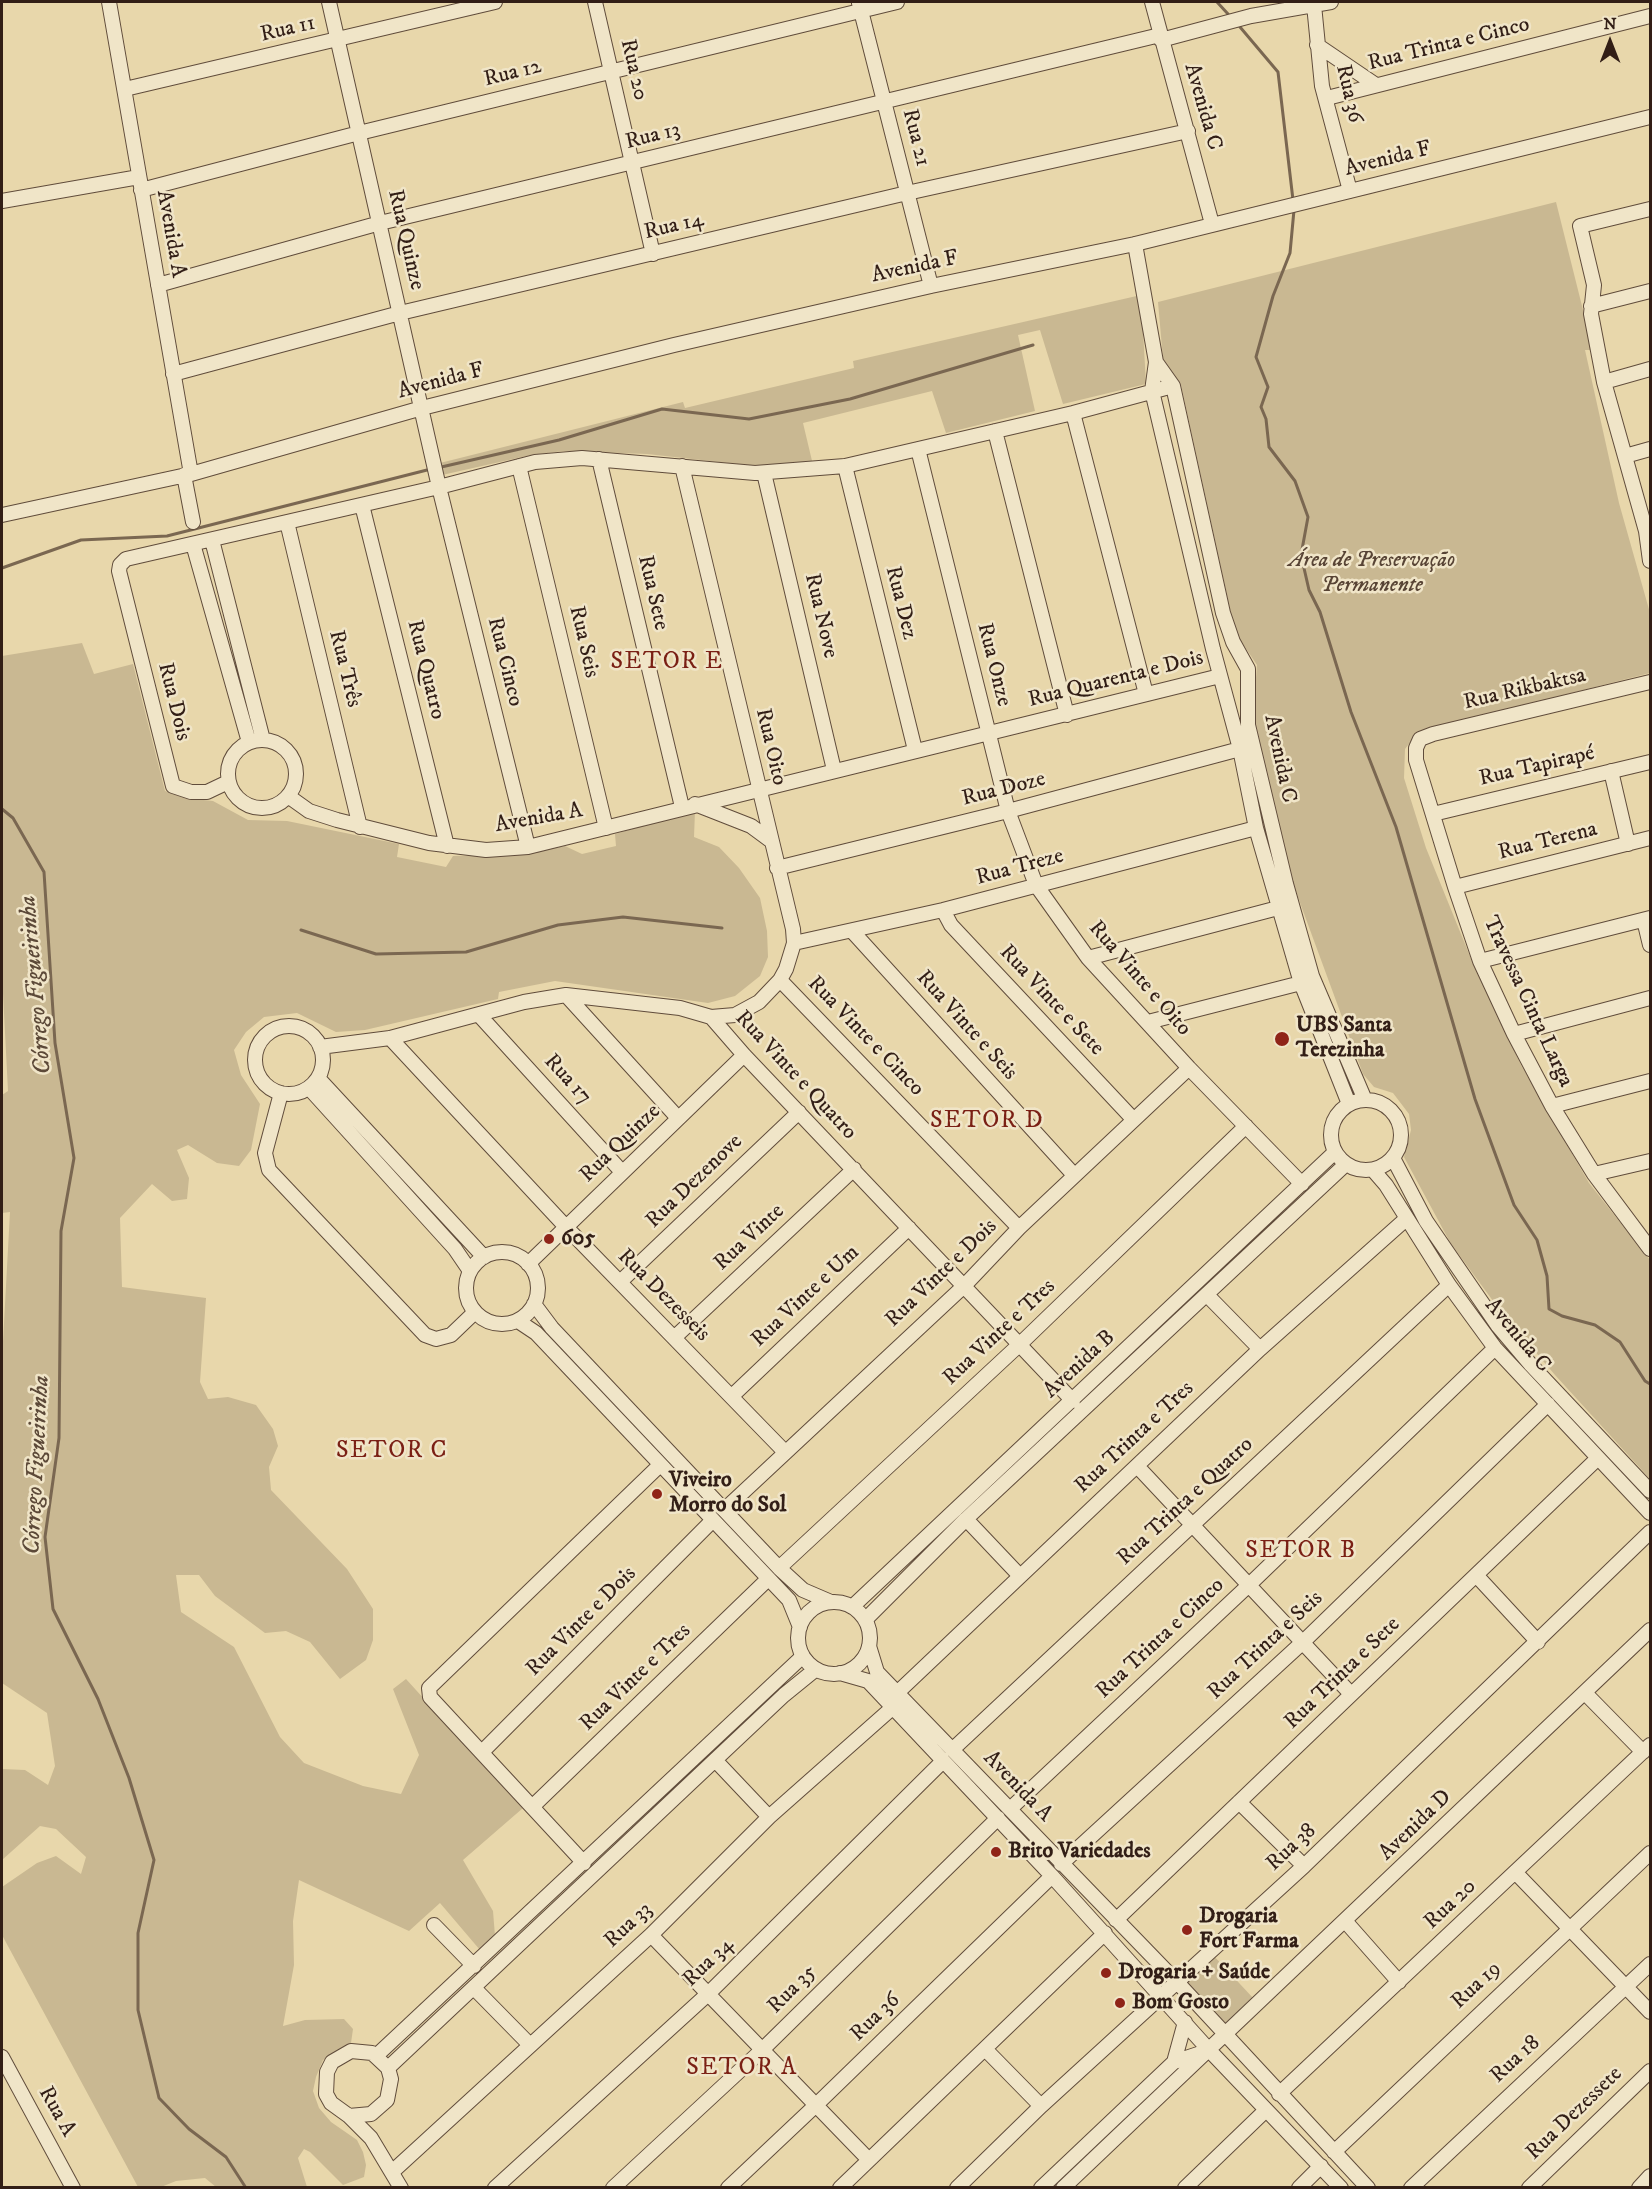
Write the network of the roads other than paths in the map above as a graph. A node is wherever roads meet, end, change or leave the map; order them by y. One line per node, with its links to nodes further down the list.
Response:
1 (109, 2): 16 (street, Avenida A)
2 (329, 2): 12 (street, Rua Quinze)
3 (495, 2): 12 (street, Rua 11)
4 (595, 2): 14 (street, Rua 20)
5 (897, 2): 9 (street, Rua 12)
6 (1152, 2): 11 (street, Avenida C)
7 (1331, 2): 8 (street, Rua 13)
8 (1314, 5): 11 (street, Rua 13); 13 (street, Rua 36)
9 (860, 6): 14 (street, Rua 12); 18 (street, Rua 21)
10 (1650, 16): 15 (street, Rua Trinta e Cinco)
11 (1160, 37): 18 (street, Rua 13); 20 (street, Avenida C)
12 (338, 40): 16 (street, Rua 11); 21 (street, Rua Quinze)
13 (1317, 45): 15 (street); 17 (street, Rua 36)
14 (611, 71): 21 (street, Rua 12); 22 (street, Rua 20)
15 (1376, 85): 17 (street, Rua Trinta e Cinco)
16 (126, 89): 23 (street, Avenida A)
17 (1327, 98): 24 (street, Rua 36)
18 (884, 102): 22 (street, Rua 13); 25 (street, Rua 21)
19 (1650, 117): 24 (street, Avenida F)
20 (1188, 131): 25 (street, Rua 14); 29 (street, Avenida C)
21 (359, 133): 23 (street, Rua 12); 28 (street, Rua Quinze)
22 (633, 163): 28 (street, Rua 13); 31 (street, Rua 20)
23 (140, 183): 26 (street, Rua 12); 32 (street, Avenida A)
24 (1350, 191): 29 (street, Avenida F)
25 (907, 193): 31 (street, Rua 14); 33 (street, Rua 21)
26 (2, 201)
27 (1650, 209): 35 (street)
28 (380, 223): 32 (street, Rua 13); 36 (street, Rua Quinze)
29 (1212, 224): 30 (street, Avenida F)
30 (1135, 244): 33 (street, Avenida F); 37 (street)
31 (652, 254): 36 (street, Rua 14)
32 (158, 285): 39 (street, Avenida A)
33 (931, 286): 43 (street, Avenida F)
34 (1650, 291): 35 (street)
35 (1592, 306): 40 (street)
36 (400, 313): 39 (street, Rua 14); 43 (street, Rua Quinze)
37 (1156, 362): 41 (street); 42 (street)
38 (1650, 369): 40 (street)
39 (173, 374): 55 (street, Avenida A)
40 (1604, 382): 48 (street)
41 (1173, 386): 42 (street); 64 (street, Avenida C)
42 (1152, 391): 44 (street); 65 (street, Avenida C)
43 (422, 408): 54 (street, Rua Quinze); 55 (street, Avenida F)
44 (1072, 413): 45 (street); 68 (street)
45 (995, 431): 46 (street); 69 (street)
46 (918, 449): 52 (street); 70 (street, Rua Onze)
47 (1650, 449): 48 (street)
48 (1625, 456): 60 (street)
49 (599, 459): 50 (street); 51 (street); 82 (street, Rua Sete)
50 (519, 466): 54 (street); 86 (street, Rua Seis)
51 (682, 466): 53 (street); 80 (street, Rua Oito)
52 (845, 466): 53 (street); 75 (street, Rua Dez)
53 (764, 473): 77 (street, Rua Nove)
54 (436, 474): 56 (street); 92 (street, Rua Cinco)
55 (187, 475): 57 (street, Avenida F); 58 (street, Avenida A)
56 (362, 505): 59 (street); 91 (street, Rua Quatro)
57 (2, 514)
58 (193, 522)
59 (287, 522): 61 (street); 85 (street, Rua Três)
60 (1648, 531): 63 (street)
61 (212, 540): 62 (street); 71 (street)
62 (193, 544): 72 (street); 79 (street, Rua Dois)
63 (1650, 561)
64 (1239, 651): 65 (street); 67 (street, Avenida C)
65 (1220, 676): 67 (street); 68 (street, Rua Quarenta e Dois); 74 (street, Avenida C)
66 (1650, 682): 73 (street, Rua Rikbaktsa)
67 (1249, 685): 119 (street, Avenida C)
68 (1146, 694): 69 (street, Rua Quarenta e Dois)
69 (1067, 715): 70 (street, Rua Quarenta e Dois)
70 (988, 732): 75 (street, Rua Onze); 83 (street, Rua Vinte e Oito)
71 (263, 740): 72 (street); 81 (street)
72 (249, 742): 79 (street)
73 (1416, 748): 84 (street, Travessa Cinta Larga)
74 (1240, 749): 83 (street, Rua Doze); 87 (street, Avenida C)
75 (915, 750): 77 (street, Rua Onze)
76 (1650, 762): 78 (street, Rua Tapirapé)
77 (834, 770): 80 (street, Rua Onze)
78 (1611, 771): 84 (street, Rua Tapirapé); 90 (street)
79 (228, 782): 81 (street)
80 (759, 788): 82 (street, Avenida A); 89 (street, Rua Oito)
81 (288, 796): 85 (street, Avenida A)
82 (689, 805): 86 (street, Avenida A); 89 (street)
83 (1008, 811): 93 (street, Rua Doze); 94 (street, Rua Vinte e Oito)
84 (1434, 814): 95 (street, Travessa Cinta Larga)
85 (360, 826): 91 (street, Avenida A)
86 (606, 828): 92 (street, Avenida A)
87 (1256, 828): 94 (street, Rua Treze); 96 (street, Avenida C)
88 (1650, 838): 90 (street, Rua Terena)
89 (770, 840): 93 (street, Rua Oito)
90 (1628, 844): 95 (street, Rua Terena)
91 (447, 846): 92 (street, Avenida A)
92 (528, 847)
93 (777, 868): 100 (street, Rua Oito)
94 (1036, 885): 97 (street, Rua Treze); 102 (street, Rua Vinte e Oito)
95 (1455, 887): 103 (street, Travessa Cinta Larga)
96 (1278, 908): 102 (street); 105 (street, Avenida C)
97 (943, 910): 99 (street, Rua Treze); 124 (street, Rua Vinte e Sete)
98 (1647, 919): 101 (street); 103 (street)
99 (852, 931): 100 (street, Rua Treze); 134 (street, Rua Vinte e Seis)
100 (794, 943): 104 (street)
101 (1650, 945)
102 (1089, 958): 110 (street, Rua Vinte e Oito)
103 (1480, 961): 111 (street, Travessa Cinta Larga)
104 (780, 980): 109 (street); 139 (street, Rua Vinte e Cinco)
105 (1301, 983): 110 (street); 120 (street, Avenida C)
106 (566, 994): 108 (street, Rua Vinte e Quatro); 109 (street, Rua Vinte e Quatro); 123 (street)
107 (1650, 998): 111 (street)
108 (480, 1016): 112 (street, Rua Vinte e Quatro); 132 (street, Rua 17)
109 (711, 1017): 114 (street, Rua Vinte e Quatro)
110 (1148, 1022): 115 (street, Rua Vinte e Oito)
111 (1514, 1034): 121 (street, Travessa Cinta Larga)
112 (390, 1038): 113 (street, Rua Vinte e Quatro); 137 (street, Rua Dezesseis)
113 (320, 1047): 117 (street); 118 (street)
114 (744, 1055): 122 (street, Rua Vinte e Quatro); 123 (street, Rua Quinze)
115 (1189, 1068): 124 (street, Rua Vinte e Dois); 125 (street, Rua Vinte e Oito)
116 (1650, 1081): 121 (street)
117 (313, 1083): 118 (street); 141 (street); 143 (street)
118 (281, 1094): 149 (street)
119 (1365, 1100): 120 (street); 127 (street)
120 (1349, 1104): 126 (street)
121 (1552, 1106): 133 (street, Travessa Cinta Larga)
122 (798, 1112): 130 (street, Rua Vinte e Quatro); 144 (street, Rua Dezenove)
123 (678, 1118): 132 (street, Rua Quinze)
124 (1133, 1119): 134 (street, Rua Vinte e Dois)
125 (1246, 1126): 135 (street, Rua Vinte e Oito); 152 (street, Rua Vinte e Tres)
126 (1335, 1152): 129 (street); 135 (street, Avenida B)
127 (1393, 1158): 131 (street); 162 (street, Avenida C)
128 (1650, 1161): 133 (street)
129 (1346, 1164): 131 (street); 147 (street, Avenida B)
130 (854, 1169): 138 (street, Rua Vinte e Quatro); 151 (street, Rua Vinte)
131 (1373, 1170): 136 (street, Avenida C)
132 (622, 1172): 137 (street, Rua Quinze)
133 (1594, 1174): 140 (street, Travessa Cinta Larga)
134 (1074, 1175): 139 (street, Rua Vinte e Dois)
135 (1302, 1184): 156 (street, Avenida B)
136 (1406, 1219): 145 (street, Avenida C); 154 (street, Rua Trinta e Tres)
137 (566, 1227): 142 (street, Rua Quinze); 144 (street, Rua Dezesseis)
138 (909, 1228): 146 (street, Rua Vinte e Quatro); 155 (street, Rua Vinte e Um)
139 (1019, 1228): 146 (street, Rua Vinte e Dois)
140 (1650, 1248)
141 (484, 1257): 142 (street); 143 (street)
142 (528, 1264): 148 (street)
143 (470, 1271): 149 (street)
144 (621, 1282): 151 (street, Rua Dezesseis)
145 (1449, 1285): 153 (street, Avenida C); 167 (street, Rua Trinta e Quatro)
146 (964, 1286): 152 (street, Rua Vinte e Quatro); 158 (street, Rua Vinte e Dois)
147 (1207, 1295): 154 (street); 165 (street, Avenida B)
148 (534, 1304): 150 (street); 163 (street)
149 (475, 1312): 150 (street)
150 (518, 1320): 160 (street)
151 (675, 1337): 155 (street, Rua Dezesseis)
152 (1019, 1345): 156 (street, Rua Vinte e Quatro); 169 (street, Rua Vinte e Tres)
153 (1495, 1348): 157 (street, Avenida C); 173 (street, Rua Trinta e Cinco)
154 (1260, 1349): 161 (street, Rua Trinta e Tres)
155 (732, 1396): 158 (street, Rua Dezesseis)
156 (1073, 1401): 175 (street, Avenida B)
157 (1548, 1404): 159 (street, Avenida C); 179 (street, Rua Trinta e Seis)
158 (784, 1451): 163 (street, Rua Vinte e Dois)
159 (1599, 1458): 164 (street, Avenida C); 170 (street, Rua Trinta e Sete)
160 (660, 1465): 166 (street); 190 (street)
161 (1137, 1466): 167 (street); 171 (street, Rua Trinta e Tres)
162 (1650, 1491)
163 (723, 1510): 169 (street)
164 (1650, 1514)
165 (966, 1519): 171 (street); 176 (street, Avenida B)
166 (712, 1521): 172 (street); 190 (street, Rua Vinte e Dois)
167 (1193, 1524): 173 (street); 191 (street, Rua Trinta e Quatro)
168 (1650, 1532): 180 (street, Rua 38)
169 (779, 1568): 174 (street)
170 (1476, 1575): 180 (street); 187 (street, Rua Trinta e Sete)
171 (1020, 1576): 185 (street, Rua Trinta e Tres)
172 (768, 1579): 177 (street); 194 (street, Rua Vinte e Tres)
173 (1250, 1584): 179 (street); 195 (street, Rua Trinta e Cinco)
174 (831, 1602): 175 (street); 177 (street)
175 (852, 1607): 176 (street)
176 (865, 1620): 181 (street)
177 (800, 1627): 182 (street)
178 (1650, 1630): 186 (street, Avenida D)
179 (1303, 1642): 187 (street); 200 (street, Rua Trinta e Seis)
180 (1538, 1642): 201 (street, Rua 38)
181 (869, 1646): 184 (street); 185 (street, Avenida A)
182 (803, 1656): 183 (street); 199 (street)
183 (816, 1669): 184 (street); 192 (street)
184 (840, 1673): 188 (street, Avenida A)
185 (897, 1693): 191 (street, Avenida A)
186 (1585, 1693): 189 (street); 205 (street, Avenida D)
187 (1351, 1694): 193 (street, Rua Trinta e Sete)
188 (891, 1709): 191 (street, Avenida A); 196 (street, Rua 33)
189 (1647, 1749): 202 (street, Rua 20)
190 (482, 1752): 194 (street)
191 (948, 1755): 195 (street, Avenida A); 197 (street, Avenida A); 216 (street, Rua 34)
192 (715, 1760): 196 (street); 215 (street)
193 (1239, 1802): 201 (street); 204 (street, Rua Trinta e Sete)
194 (532, 1807): 199 (street)
195 (1010, 1809): 200 (street, Avenida A)
196 (769, 1817): 209 (street, Rua 33)
197 (998, 1818): 203 (street, Avenida A); 224 (street, Rua 35)
198 (1650, 1852): 207 (street, Rua 19)
199 (584, 1863): 211 (street)
200 (1062, 1864): 204 (street, Avenida A)
201 (1304, 1866): 212 (street, Rua 38)
202 (1516, 1873): 207 (street); 213 (street, Rua 20)
203 (1052, 1876): 208 (street, Avenida A); 233 (street, Rua 36)
204 (1116, 1920): 212 (street, Avenida A)
205 (1346, 1922): 213 (street); 222 (street, Avenida D)
206 (434, 1925): 211 (street)
207 (1569, 1929): 214 (street); 239 (street, Rua 19)
208 (1105, 1933): 217 (street, Avenida A); 225 (street)
209 (651, 1935): 216 (street); 223 (street, Rua 33)
210 (1650, 1964): 214 (street, Rua 18)
211 (474, 1966): 227 (street)
212 (1177, 1982): 217 (street, Rua 38); 218 (street, Avenida A)
213 (1399, 1982): 232 (street, Rua 20)
214 (1626, 1986): 220 (street); 257 (street, Rua 18)
215 (474, 1988): 223 (street); 230 (street)
216 (709, 1993): 224 (street); 246 (street, Rua 34)
217 (1162, 1995): 219 (street, Avenida A); 234 (street, Rua 38)
218 (1189, 1996): 219 (street); 222 (street, Avenida A)
219 (1175, 2010): 221 (street, Avenida A)
220 (1650, 2012)
221 (1185, 2022): 226 (street, Avenida A); 229 (street)
222 (1224, 2036): 226 (street, Avenida D); 232 (street, Avenida A)
223 (530, 2045): 242 (street, Rua 33)
224 (761, 2050): 233 (street); 247 (street, Rua 35)
225 (986, 2050): 234 (street); 240 (street)
226 (1209, 2050): 229 (street, Avenida D); 235 (street, Avenida A); 252 (street, Avenida D)
227 (376, 2056): 230 (street); 237 (street)
228 (2, 2057): 244 (street, Rua A)
229 (1174, 2062): 251 (street, Avenida D)
230 (388, 2068): 236 (street)
231 (1650, 2071): 258 (street, Rua Dezessete)
232 (1279, 2094): 239 (street, Avenida A)
233 (815, 2106): 240 (street); 248 (street, Rua 36)
234 (1041, 2106): 250 (street, Rua 38)
235 (1266, 2110): 241 (street, Avenida A); 253 (street)
236 (371, 2114): 237 (street); 238 (street)
237 (349, 2116): 238 (street)
238 (370, 2138): 242 (street)
239 (1334, 2151): 256 (street, Avenida A)
240 (869, 2160): 249 (street)
241 (1321, 2166): 254 (street); 255 (street, Avenida A)
242 (392, 2172): 245 (street)
243 (1650, 2176): 259 (street)
244 (73, 2187)
245 (401, 2187)
246 (495, 2187)
247 (613, 2187)
248 (728, 2187)
249 (840, 2187)
250 (957, 2187)
251 (1041, 2187)
252 (1064, 2187)
253 (1185, 2187)
254 (1299, 2187)
255 (1341, 2187)
256 (1368, 2187)
257 (1411, 2187)
258 (1529, 2187)
259 (1639, 2187)

